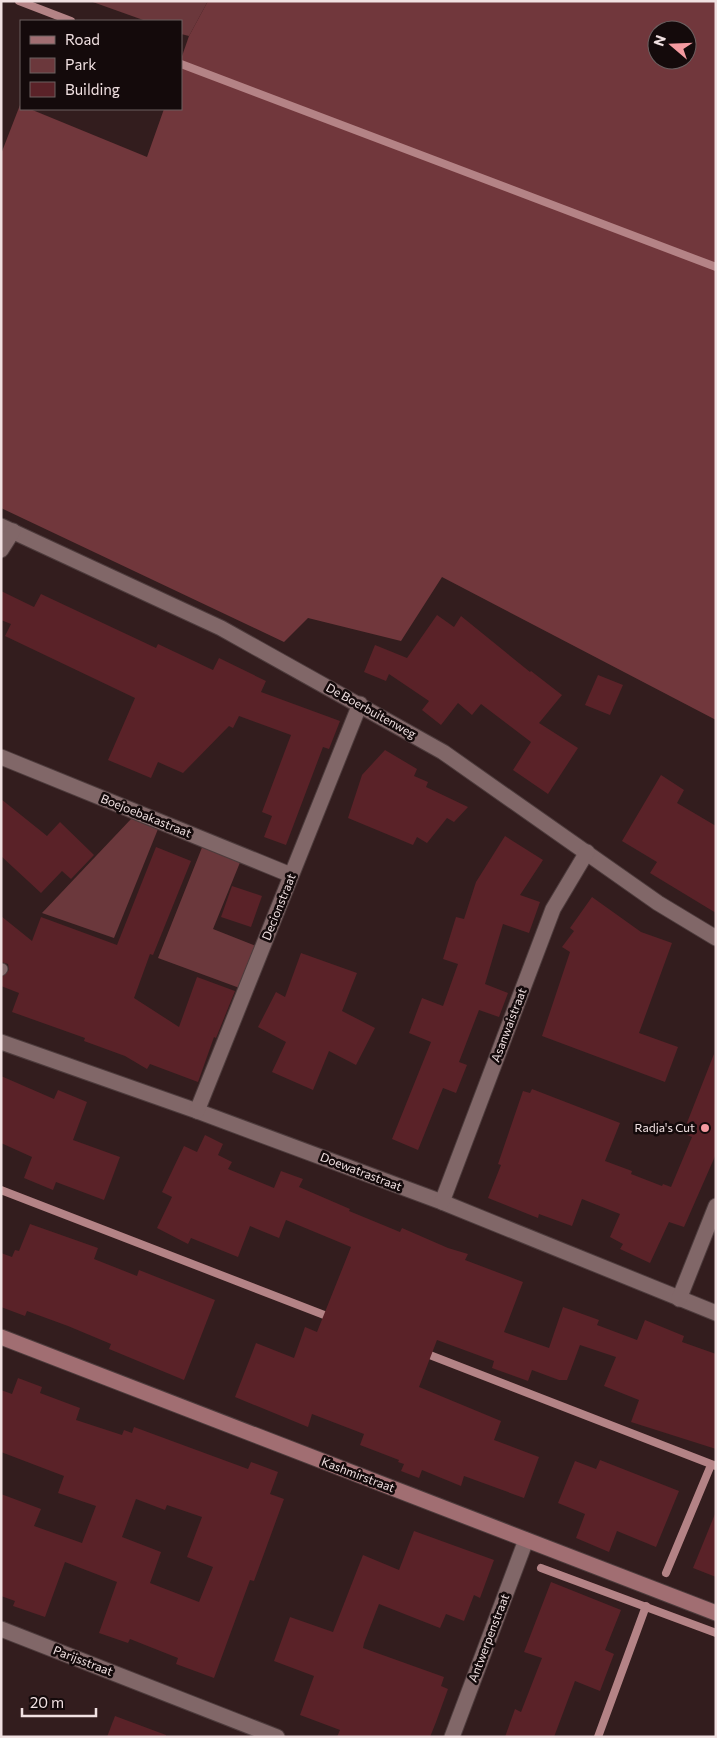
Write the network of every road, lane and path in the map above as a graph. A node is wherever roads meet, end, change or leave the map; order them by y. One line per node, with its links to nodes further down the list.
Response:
1 (7, 528): 2 (street); 3 (street, De Boerbuitenweg)
2 (1, 550)
3 (360, 704): 5 (street, De Boerbuitenweg); 6 (street, Decionstraat)
4 (1, 757): 6 (street, Boejoebakastraat)
5 (587, 852): 7 (street, De Boerbuitenweg); 10 (street, Asanwaistraat)
6 (291, 876): 9 (street, Decionstraat)
7 (716, 938)
8 (1, 1042): 9 (street, Doewatrastraat)
9 (197, 1111): 10 (street, Doewatrastraat)
10 (442, 1202): 12 (street, Doewatrastraat)
11 (716, 1206): 12 (street)
12 (679, 1299): 13 (street, Doewatrastraat)
13 (716, 1313)
14 (1, 1337): 15 (street, Kashmirstraat)
15 (526, 1540): 16 (street, Kashmirstraat); 19 (street, Antwerpenstraat)
16 (716, 1613)
17 (1, 1629): 18 (street, Parijsstraat)
18 (276, 1737)
19 (452, 1737)

